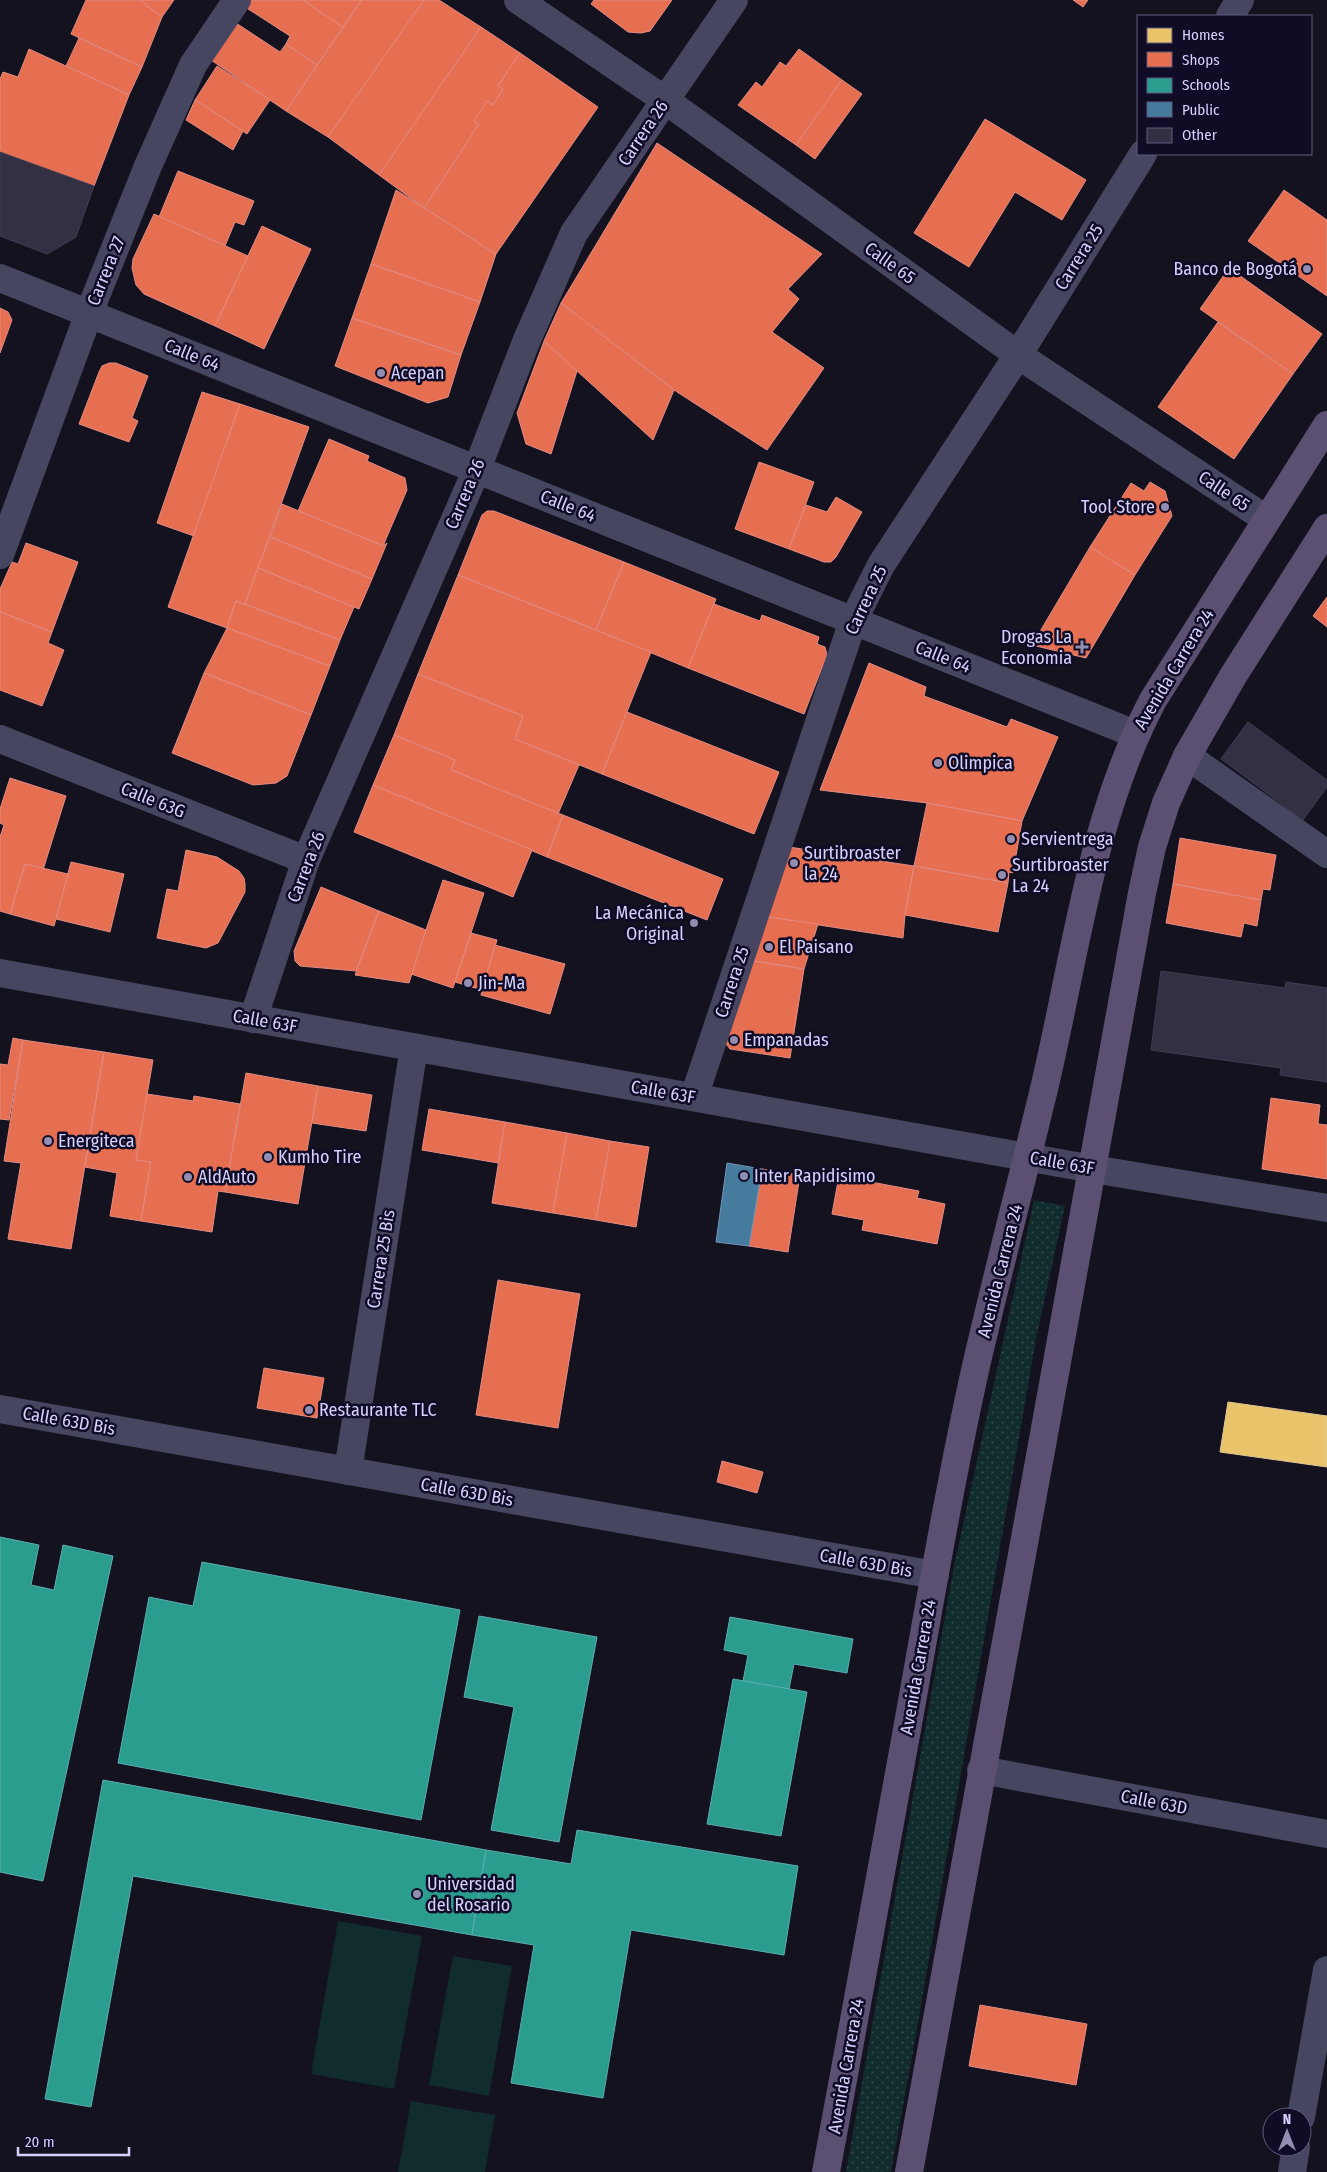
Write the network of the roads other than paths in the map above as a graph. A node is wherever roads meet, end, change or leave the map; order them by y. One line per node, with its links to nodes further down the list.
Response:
1 (237, 0): 9 (street, Carrera 27)
2 (518, 0): 6 (street, Calle 65)
3 (734, 0): 6 (street, Carrera 26)
4 (1240, 0): 5 (street)
5 (1231, 15)
6 (665, 100): 10 (street, Calle 65); 12 (street, Carrera 26)
7 (1143, 155): 10 (street, Carrera 25)
8 (0, 278): 9 (street, Calle 64)
9 (89, 314): 12 (street, Calle 64); 15 (street, Carrera 27)
10 (1018, 355): 13 (street, Calle 65); 16 (street, Carrera 25)
11 (1327, 425): 13 (main road, Avenida Carrera 24)
12 (477, 469): 16 (street, Calle 64); 21 (street, Carrera 26)
13 (1266, 519): 17 (main road, Avenida Carrera 24)
14 (1327, 528): 19 (main road)
15 (0, 555)
16 (853, 621): 17 (street, Calle 64); 25 (street, Carrera 25)
17 (1135, 734): 26 (main road, Avenida Carrera 24)
18 (0, 739): 21 (street, Calle 63G)
19 (1187, 756): 20 (street); 27 (main road)
20 (1327, 854)
21 (306, 860): 23 (street, Carrera 26)
22 (0, 973): 23 (street, Calle 63F)
23 (253, 1019): 24 (street, Calle 63F)
24 (414, 1047): 25 (street, Calle 63F); 30 (street, Carrera 25 Bis)
25 (694, 1097): 26 (street, Calle 63F)
26 (1027, 1157): 27 (street, Calle 63F); 31 (main road, Avenida Carrera 24)
27 (1093, 1169): 28 (street, Calle 63F); 32 (main road)
28 (1327, 1208)
29 (0, 1409): 30 (street, Calle 63D Bis)
30 (348, 1471): 31 (street, Calle 63D Bis)
31 (935, 1575): 37 (main road, Avenida Carrera 24)
32 (981, 1770): 33 (street, Calle 63D); 38 (main road)
33 (1327, 1834)
34 (1327, 1970): 35 (street)
35 (1303, 2107)
36 (1294, 2157): 39 (street)
37 (826, 2172)
38 (909, 2172)
39 (1292, 2172)

